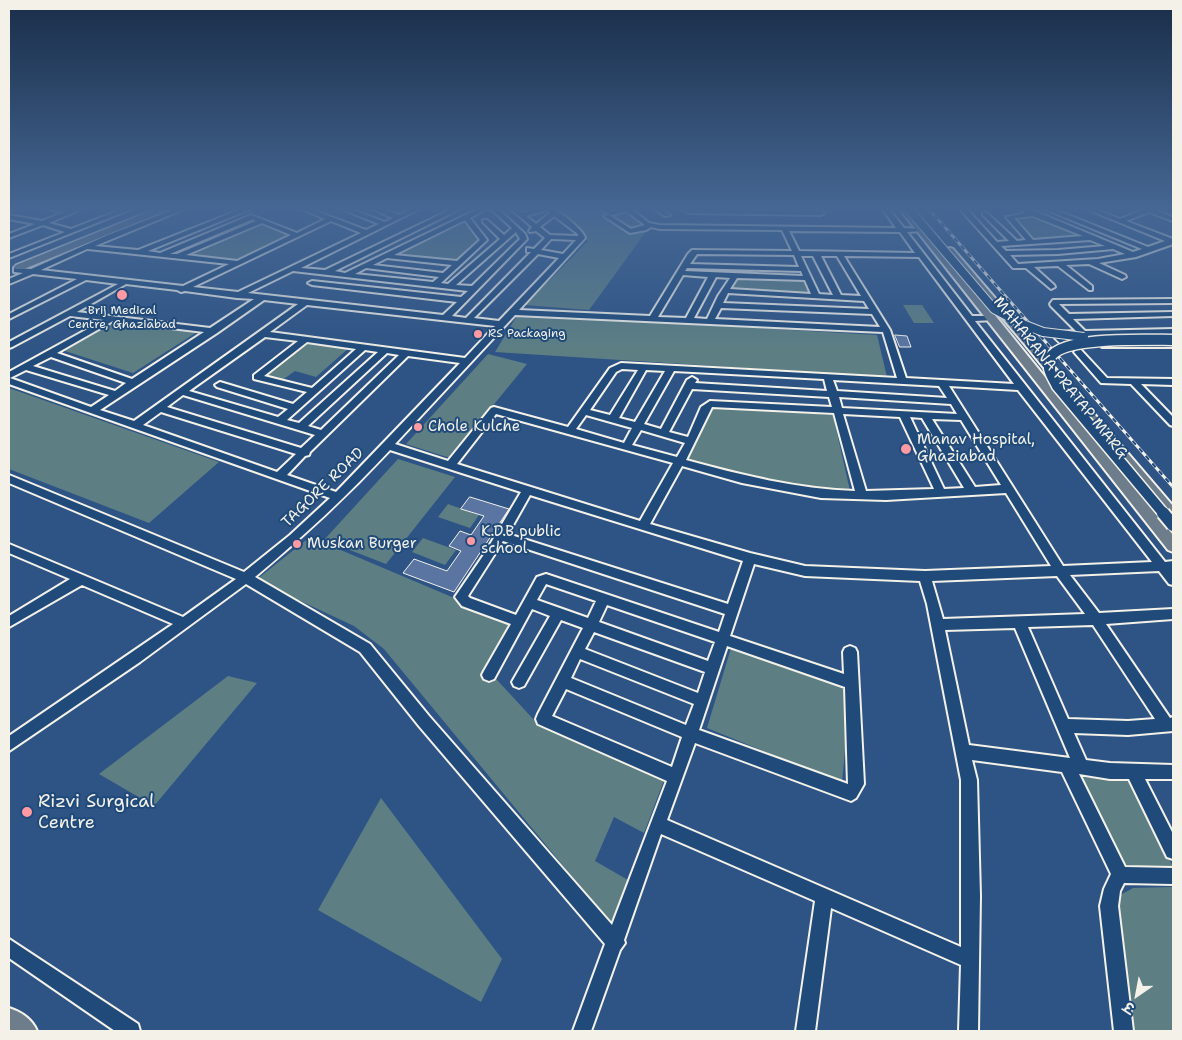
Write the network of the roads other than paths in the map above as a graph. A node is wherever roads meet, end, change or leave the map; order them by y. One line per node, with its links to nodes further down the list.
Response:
1 (31, 257): 32 (street)
2 (41, 257): 32 (highway)
3 (43, 257): 32 (highway)
4 (53, 257): 32 (street)
5 (183, 257): 27 (street)
6 (252, 257): 27 (street)
7 (317, 257): 33 (street)
8 (360, 257): 36 (street)
9 (385, 257): 31 (street)
10 (391, 257): 28 (street)
11 (464, 257): 28 (street)
12 (483, 257): 48 (street)
13 (507, 257): 51 (street)
14 (531, 257): 79 (street)
15 (565, 257): 67 (street, TAGORE ROAD)
16 (692, 257): 34 (street)
17 (796, 257): 35 (street)
18 (817, 257): 57 (street)
19 (841, 257): 59 (street)
20 (922, 257): 77 (street)
21 (942, 257): 69 (main road, MAHARANA PRATAP MARG)
22 (949, 257): 88 (street, bridge)
23 (956, 257): 66 (main road, MAHARANA PRATAP MARG)
24 (1007, 257): 30 (street)
25 (1124, 257): 26 (street)
26 (1091, 262): 29 (street); 42 (street)
27 (238, 263): 52 (street)
28 (456, 263): 38 (street)
29 (1060, 264): 30 (street); 50 (street)
30 (1027, 265): 49 (street)
31 (365, 266): 37 (street); 38 (street)
32 (16, 267): 43 (street); 44 (street)
33 (292, 269): 36 (street); 54 (street)
34 (683, 270): 35 (street); 39 (street); 76 (street)
35 (803, 270): 41 (street)
36 (326, 273): 37 (street)
37 (346, 275): 47 (street)
38 (445, 275): 47 (street)
39 (713, 275): 40 (street); 80 (street)
40 (735, 276): 41 (street); 53 (street)
41 (807, 278): 55 (street)
42 (1122, 278)
43 (83, 279): 46 (street); 73 (street)
44 (9, 282)
45 (312, 283): 58 (street)
46 (124, 284): 52 (street); 70 (street)
47 (434, 285): 48 (street)
48 (450, 286): 51 (street)
49 (1051, 287)
50 (1089, 288)
51 (474, 289): 60 (street)
52 (181, 290): 54 (street)
53 (725, 291): 55 (street); 65 (street)
54 (237, 296): 56 (street)
55 (817, 297): 57 (street)
56 (261, 298): 62 (street); 84 (street)
57 (839, 298): 59 (street)
58 (367, 299): 62 (street); 64 (street); 64 (street)
59 (867, 299): 68 (street)
60 (464, 300): 64 (street); 74 (street)
61 (1173, 301): 63 (street)
62 (304, 302): 87 (street)
63 (1124, 302): 71 (street); 75 (street)
64 (417, 304): 74 (street)
65 (718, 305): 68 (street); 81 (street)
66 (1000, 308): 69 (main road); 151 (main road, MAHARANA PRATAP MARG)
67 (512, 312): 76 (street); 82 (street, TAGORE ROAD)
68 (875, 312): 83 (street)
69 (987, 313): 77 (street); 155 (main road, MAHARANA PRATAP MARG)
70 (68, 314): 78 (street); 91 (street)
71 (1137, 314): 72 (street); 75 (street); 85 (street)
72 (1173, 314)
73 (9, 317)
74 (446, 317): 79 (street)
75 (1065, 317): 86 (street)
76 (652, 319): 80 (street)
77 (970, 319): 114 (street)
78 (110, 320): 84 (street); 98 (street)
79 (468, 320): 82 (street)
80 (688, 321): 81 (street)
81 (710, 322): 83 (street)
82 (502, 324): 99 (street, TAGORE ROAD)
83 (886, 330): 107 (street)
84 (214, 331): 109 (street)
85 (1156, 332): 86 (street); 88 (street)
86 (1082, 333): 92 (street); 92 (street)
87 (263, 334): 89 (street); 116 (street)
88 (1173, 334)
89 (305, 340): 94 (street); 115 (street)
90 (1173, 340): 152 (street, bridge)
91 (9, 345)
92 (1095, 345): 93 (street)
93 (1173, 345)
94 (363, 347): 95 (street); 115 (street)
95 (386, 350): 96 (street); 132 (street)
96 (407, 352): 99 (street); 135 (street)
97 (1078, 352): 110 (street)
98 (49, 353): 100 (street); 109 (street)
99 (467, 361): 138 (street, TAGORE ROAD)
100 (25, 367): 104 (street); 117 (street)
101 (643, 368): 102 (street); 124 (street); 128 (street)
102 (670, 370): 103 (street); 133 (street)
103 (697, 371): 105 (street); 113 (street)
104 (9, 376)
105 (828, 377): 107 (street); 118 (street)
106 (9, 381): 123 (street)
107 (903, 382): 111 (street)
108 (1173, 382): 110 (street)
109 (134, 383): 117 (street)
110 (1135, 383): 129 (street)
111 (943, 384): 114 (street); 119 (street)
112 (220, 385): 121 (street)
113 (689, 386): 118 (street); 136 (street)
114 (1021, 387): 158 (street)
115 (314, 391): 121 (street)
116 (182, 392): 120 (street); 130 (street)
117 (116, 394): 123 (street)
118 (833, 395): 119 (street); 122 (street)
119 (954, 401): 127 (street)
120 (159, 408): 131 (street); 140 (street)
121 (295, 408): 130 (street)
122 (838, 410): 125 (street); 137 (street); 149 (street)
123 (91, 411): 131 (street)
124 (584, 411): 128 (street); 134 (street)
125 (903, 413): 126 (street); 148 (street)
126 (924, 414): 127 (street); 147 (street)
127 (963, 416): 146 (street)
128 (613, 419): 133 (street)
129 (1172, 420)
130 (280, 421): 132 (street)
131 (134, 426): 143 (street)
132 (301, 427): 135 (street)
133 (638, 427): 136 (street); 139 (street)
134 (570, 431): 139 (street); 142 (street)
135 (323, 434): 140 (street)
136 (663, 434): 137 (street)
137 (691, 441): 141 (street)
138 (387, 445): 142 (street); 150 (street, TAGORE ROAD)
139 (626, 447): 141 (street)
140 (305, 453): 143 (street)
141 (679, 462): 149 (street); 153 (street)
142 (450, 465): 145 (street)
143 (279, 476): 150 (street)
144 (9, 479): 161 (street)
145 (528, 489): 153 (street); 154 (street)
146 (1007, 489): 147 (street); 159 (street)
147 (972, 491): 148 (street)
148 (941, 493): 149 (street)
149 (862, 496)
150 (338, 497): 161 (street, TAGORE ROAD)
151 (1173, 516)
152 (1173, 525)
153 (643, 526): 157 (street)
154 (500, 536): 166 (street); 170 (street)
155 (1173, 546)
156 (9, 548): 162 (street)
157 (750, 558): 160 (street); 166 (street)
158 (1168, 566): 159 (street); 163 (street)
159 (1060, 571): 160 (street); 169 (street)
160 (925, 576): 175 (street)
161 (246, 578): 173 (street, TAGORE ROAD); 199 (street)
162 (81, 580): 171 (street); 173 (street)
163 (1173, 580)
164 (604, 599): 165 (street); 174 (street); 176 (street)
165 (528, 603): 167 (street); 170 (street)
166 (733, 611): 176 (street)
167 (558, 613): 174 (street); 182 (street)
168 (1173, 614): 169 (street)
169 (1096, 619): 172 (street); 185 (street)
170 (518, 621): 180 (street)
171 (9, 622)
172 (1019, 622): 175 (street); 186 (street)
173 (184, 623): 188 (street, TAGORE ROAD)
174 (591, 624): 177 (street); 179 (street)
175 (937, 625): 189 (street)
176 (724, 639): 179 (street); 183 (street)
177 (577, 652): 181 (street); 184 (street)
178 (850, 652): 183 (street)
179 (713, 669): 184 (street)
180 (488, 675)
181 (563, 681): 187 (street); 193 (street)
182 (519, 682)
183 (852, 684): 187 (street)
184 (702, 701): 187 (street)
185 (1170, 724): 186 (street)
186 (1064, 726): 190 (street)
187 (691, 734): 193 (street)
188 (9, 744)
189 (962, 751): 190 (street); 201 (street)
190 (1075, 767): 192 (street); 196 (street)
191 (1173, 772): 192 (street)
192 (1134, 773): 195 (street)
193 (676, 777): 194 (street)
194 (657, 824): 198 (street); 199 (street)
195 (1173, 851)
196 (1120, 875): 197 (street); 208 (street)
197 (1173, 876)
198 (824, 897): 201 (street); 206 (street)
199 (616, 943): 205 (street)
200 (9, 948): 204 (street)
201 (970, 960): 207 (street)
202 (9, 1020): 203 (main road)
203 (23, 1031)
204 (131, 1031)
205 (582, 1031)
206 (805, 1031)
207 (969, 1031)
208 (1124, 1031)

